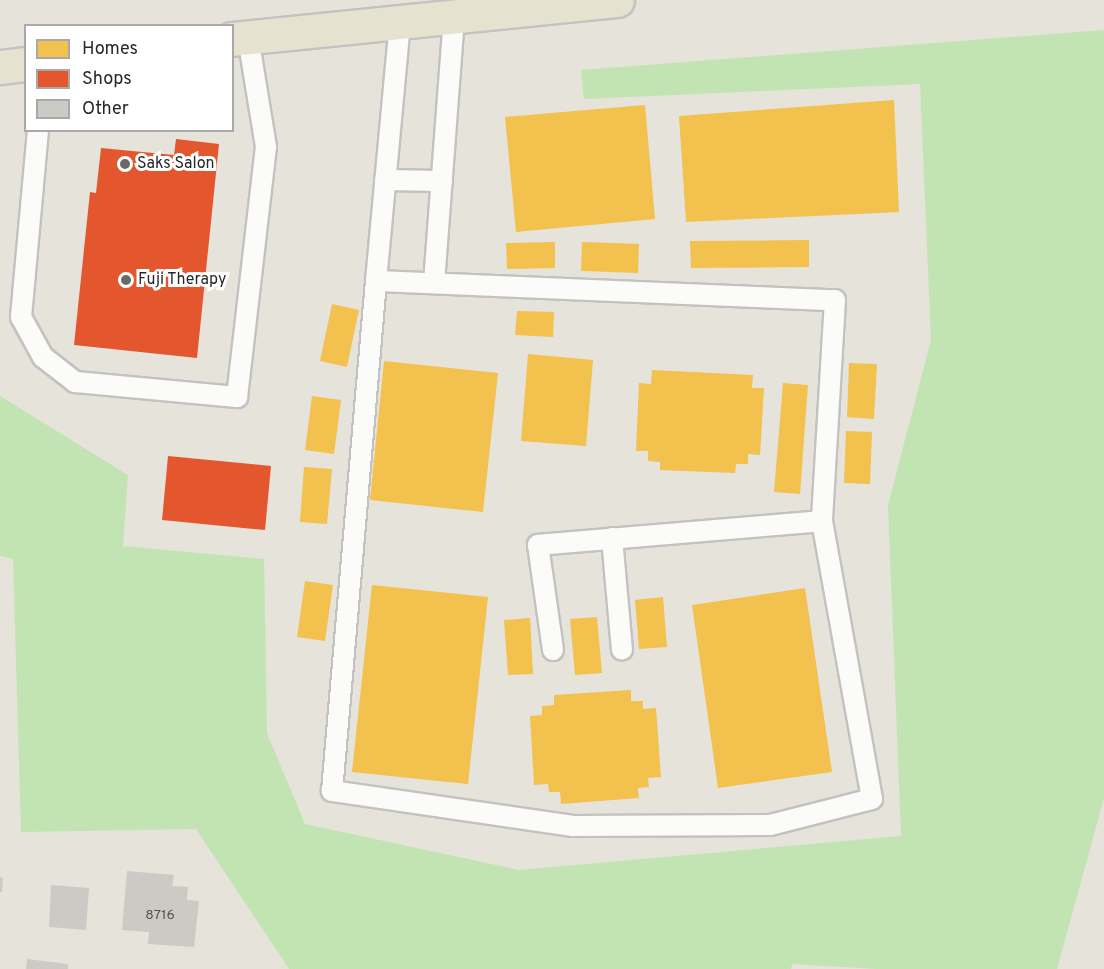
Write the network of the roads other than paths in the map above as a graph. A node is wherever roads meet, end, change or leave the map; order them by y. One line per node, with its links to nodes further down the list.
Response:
1 (617, 0): 2 (main road)
2 (454, 18): 3 (main road); 9 (lane)
3 (400, 23): 4 (main road); 8 (lane)
4 (240, 38): 7 (lane)
5 (24, 64): 6 (main road)
6 (0, 68)
7 (38, 132)
8 (385, 180): 9 (lane); 10 (lane)
9 (442, 181): 11 (lane)
10 (376, 281): 11 (lane); 12 (lane)
11 (435, 283): 12 (lane)
12 (822, 521): 13 (lane)
13 (612, 538): 14 (lane); 15 (lane)
14 (552, 650)
15 (622, 650)

